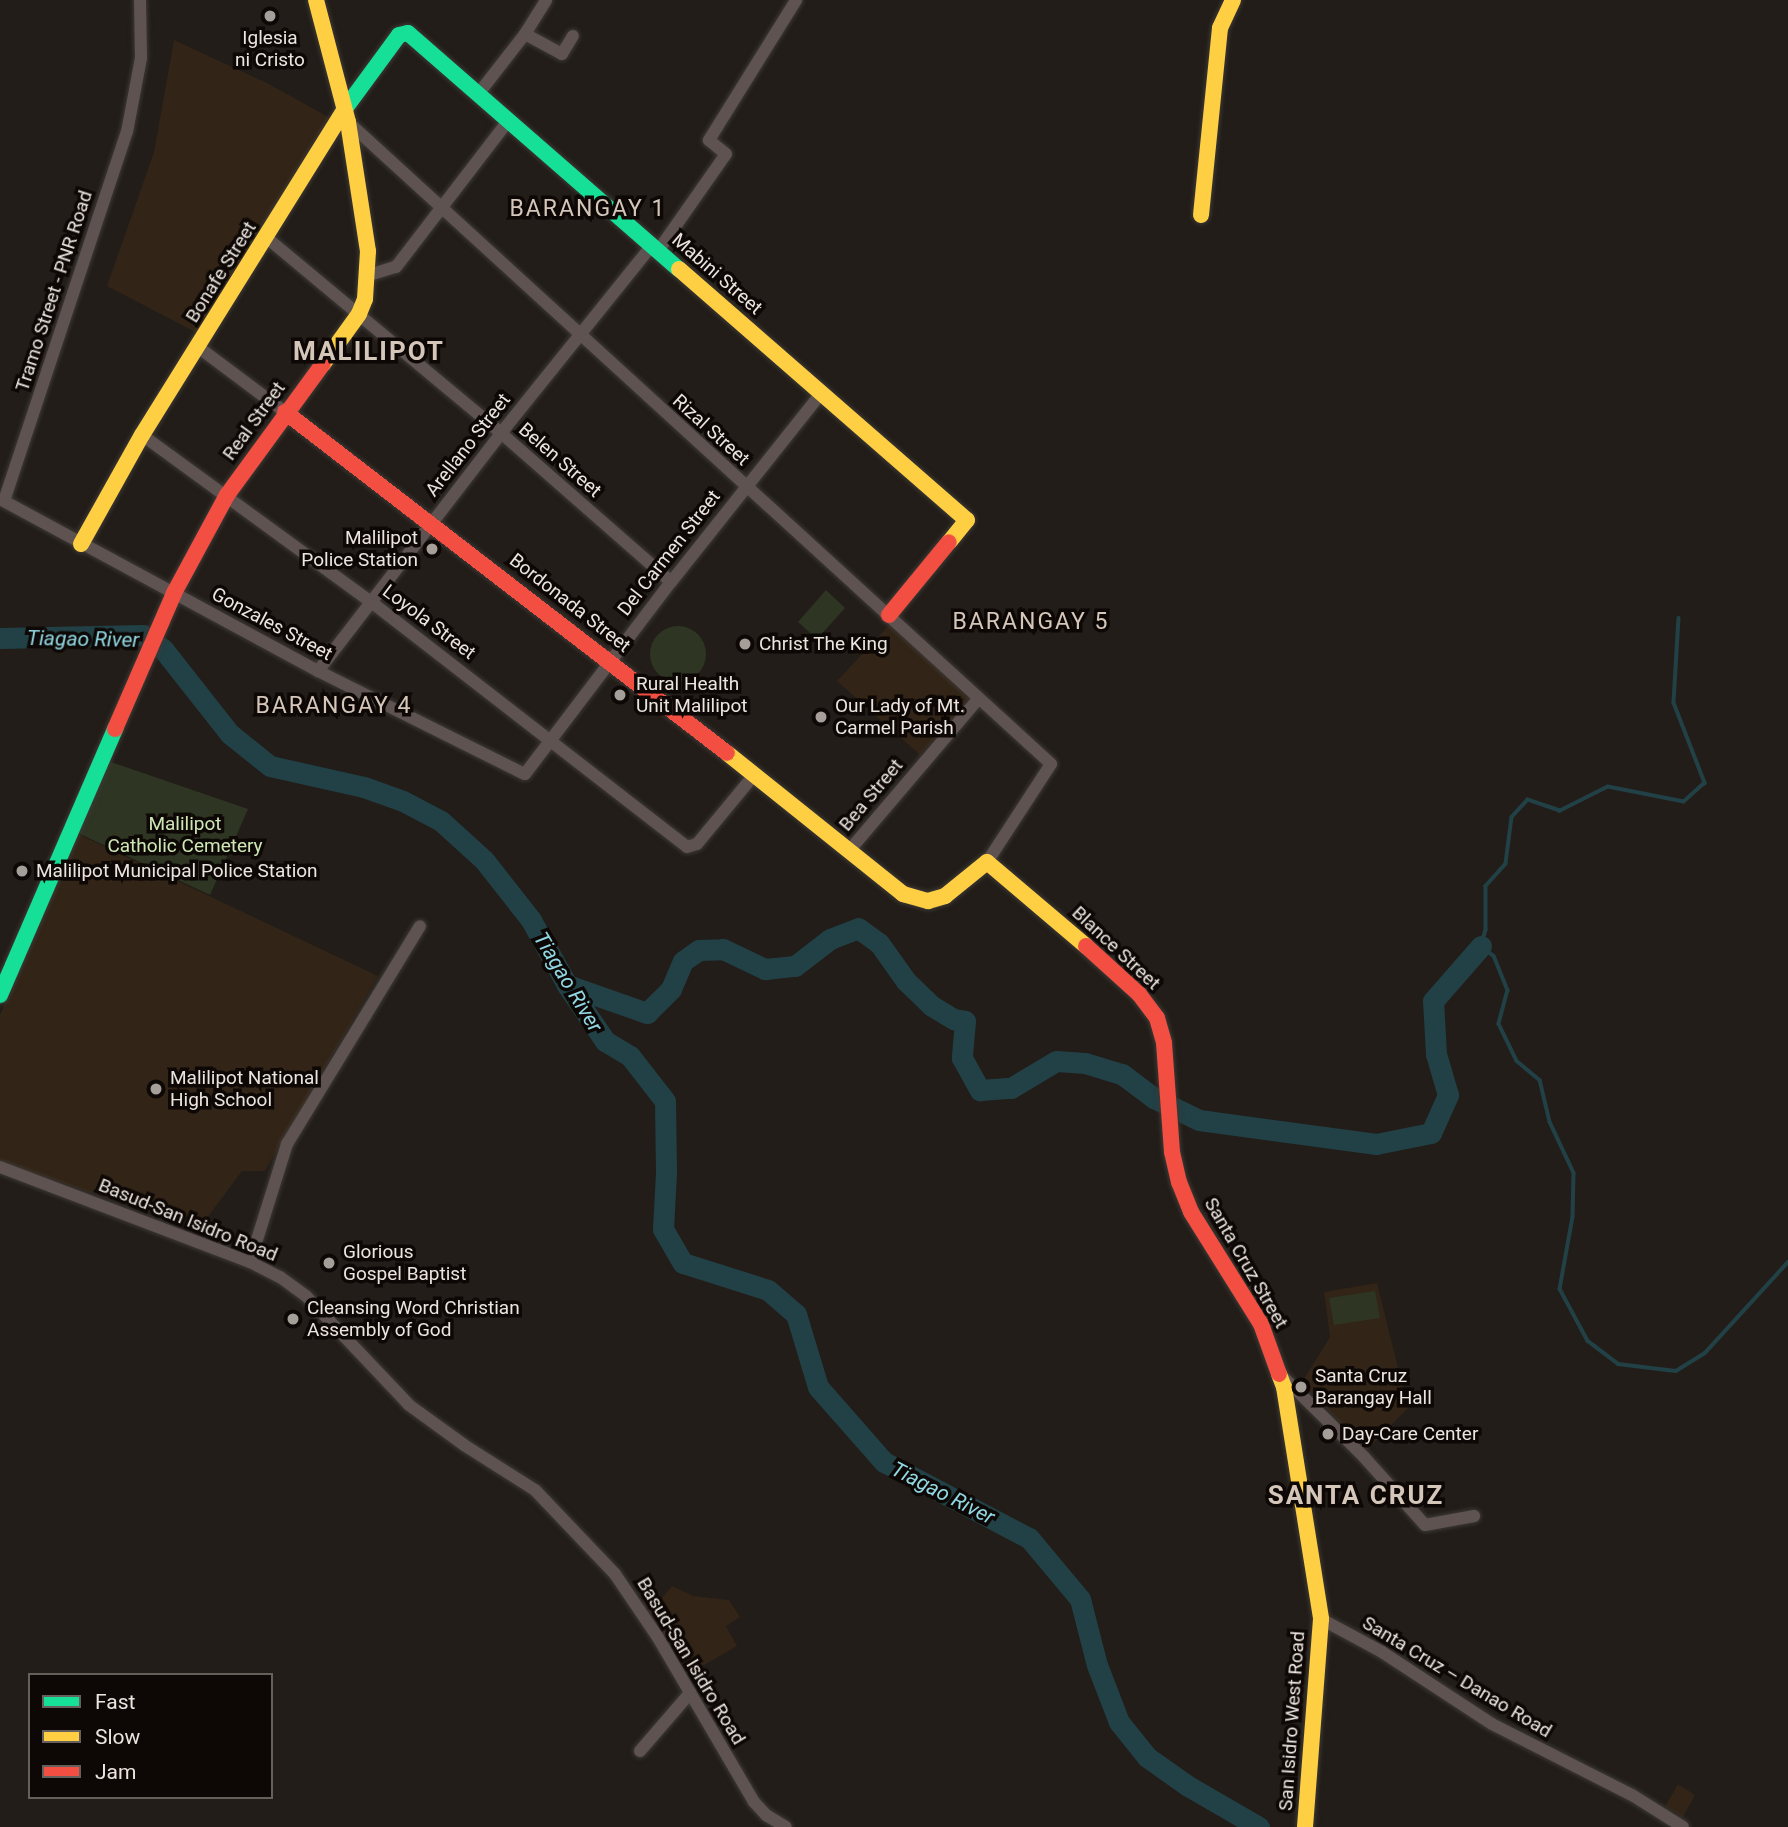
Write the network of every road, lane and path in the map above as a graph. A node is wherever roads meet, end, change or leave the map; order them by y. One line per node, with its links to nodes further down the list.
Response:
1 (140, 0): 26 (street, Tramo Street - PNR Road)
2 (316, 0): 10 (street, Real Street)
3 (546, 0): 7 (street)
4 (796, 0): 15 (street, Arellano Street)
5 (1233, 0): 13 (street)
6 (408, 33): 9 (street, Mabini Street); 10 (street, Bonafe Street)
7 (525, 34): 8 (street); 9 (street)
8 (573, 36)
9 (479, 93): 11 (street, Mabini Street)
10 (346, 115): 12 (street, Rizal Street); 14 (street, Bonafe Street); 16 (street, Real Street)
11 (509, 120): 12 (street); 15 (street, Mabini Street)
12 (441, 209): 16 (street); 18 (street, Rizal Street)
13 (1201, 215)
14 (267, 238): 17 (street, Belen Street); 19 (street, Bonafe Street)
15 (655, 248): 18 (street, Arellano Street); 20 (street, Mabini Street)
16 (369, 275): 17 (street, Real Street)
17 (359, 314): 21 (street, Real Street); 22 (street, Belen Street)
18 (580, 336): 22 (street, Arellano Street); 24 (street, Rizal Street)
19 (198, 347): 21 (street); 23 (street, Bonafe Street)
20 (822, 392): 24 (street, Del Carmen Street); 32 (street, Mabini Street)
21 (285, 412): 25 (street, Real Street); 27 (street, Bordonada Street)
22 (501, 433): 27 (street, Arellano Street); 29 (street, Belen Street)
23 (142, 435): 25 (street, Loyola Street); 28 (street, Bonafe Street)
24 (746, 487): 29 (street, Del Carmen Street); 32 (street, Rizal Street)
25 (227, 495): 30 (street, Real Street); 31 (street, Loyola Street)
26 (2, 500): 28 (street, Gonzales Street)
27 (432, 523): 31 (street, Arellano Street); 33 (street, Bordonada Street)
28 (81, 544): 30 (street, Gonzales Street)
29 (671, 582): 33 (street, Del Carmen Street)
30 (174, 593): 34 (street, Gonzales Street); 42 (street, Real Street)
31 (370, 601): 34 (street, Arellano Street); 36 (street, Loyola Street)
32 (889, 615): 35 (street, Rizal Street)
33 (610, 661): 36 (street, Del Carmen Street); 38 (street, Bordonada Street)
34 (318, 671): 37 (street, Gonzales Street)
35 (978, 699): 39 (street, Bea Street); 40 (street, Rizal Street)
36 (550, 740): 37 (street, Del Carmen Street); 38 (street, Loyola Street)
37 (525, 774)
38 (755, 774): 39 (street, Bordonada Street)
39 (848, 852): 40 (street, Bordonada Street)
40 (987, 862): 43 (street, Blance Street)
41 (420, 926): 45 (street)
42 (0, 995)
43 (1169, 1093): 46 (street, Santa Cruz Street)
44 (0, 1167): 45 (street, Basud-San Isidro Road)
45 (250, 1262): 49 (street, Basud-San Isidro Road)
46 (1280, 1375): 47 (street); 48 (street, Santa Cruz Street)
47 (1474, 1516)
48 (1321, 1619): 52 (street, San Isidro West Road); 53 (street, Santa Cruz – Danao Road)
49 (690, 1693): 50 (street); 51 (street, Basud-San Isidro Road)
50 (640, 1751)
51 (786, 1827)
52 (1305, 1827)
53 (1684, 1827)

